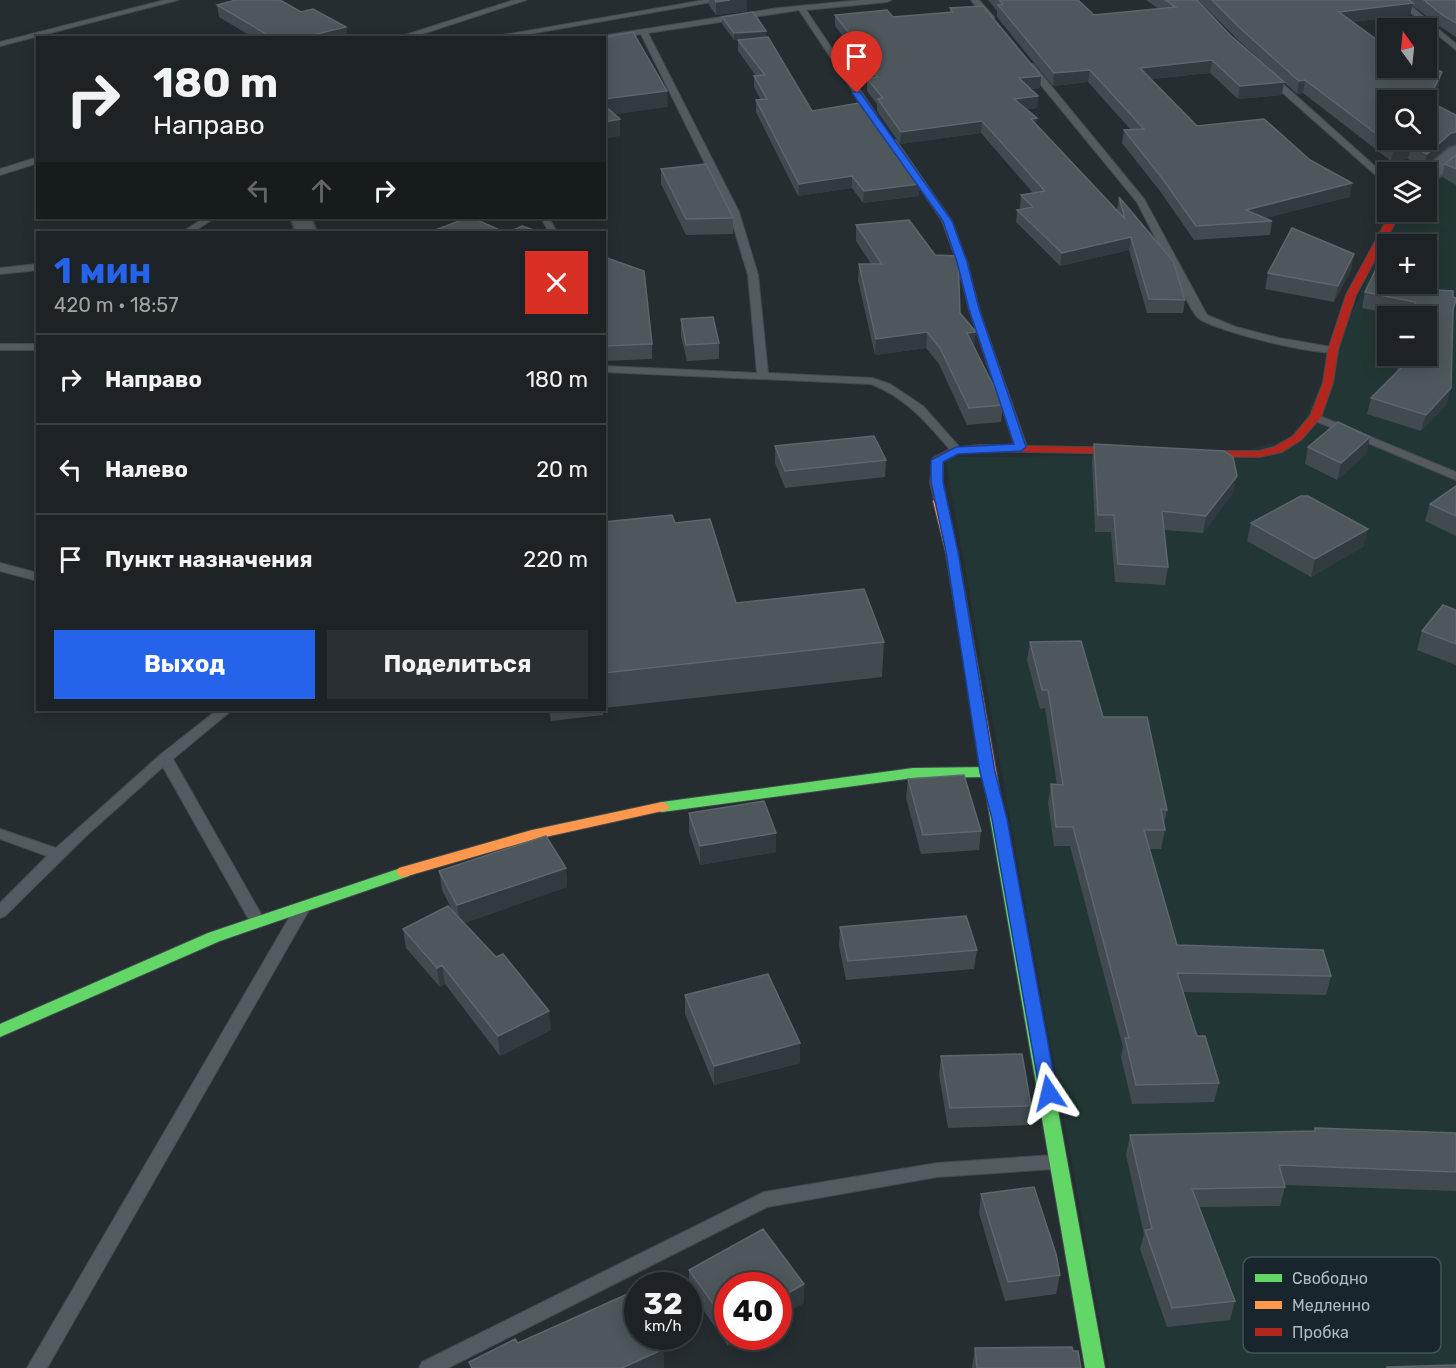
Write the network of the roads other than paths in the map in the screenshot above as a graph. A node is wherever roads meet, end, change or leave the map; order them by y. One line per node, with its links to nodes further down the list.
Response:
1 (174, 0): 13 (lane)
2 (522, 0): 10 (lane)
3 (718, 0): 11 (lane)
4 (887, 0): 7 (lane)
5 (975, 0): 8 (lane)
6 (1399, 0): 14 (lane)
7 (801, 8): 9 (lane); 17 (lane)
8 (995, 23)
9 (643, 31): 12 (lane); 33 (lane)
10 (406, 36)
11 (502, 36)
12 (606, 38)
13 (0, 44)
14 (1456, 48)
15 (1021, 54): 31 (lane)
16 (1263, 70): 23 (lane)
17 (877, 121)
18 (884, 130): 35 (lane)
19 (1456, 152): 21 (street)
20 (36, 161): 22 (lane)
21 (1437, 168)
22 (0, 172)
23 (1377, 173)
24 (208, 219): 26 (lane)
25 (1391, 222): 31 (street)
26 (189, 231)
27 (36, 267): 28 (lane)
28 (0, 272)
29 (0, 347): 30 (lane)
30 (36, 347)
31 (1334, 350): 34 (street)
32 (606, 369): 33 (lane)
33 (763, 375): 36 (lane)
34 (1315, 417): 38 (street); 39 (lane)
35 (1021, 447): 36 (street); 37 (street)
36 (956, 450): 44 (street)
37 (1148, 452)
38 (1171, 453)
39 (1456, 476)
40 (0, 567): 41 (lane)
41 (36, 576)
42 (224, 711): 43 (lane)
43 (165, 758): 46 (lane); 49 (lane)
44 (988, 772): 47 (street); 51 (street)
45 (0, 834): 46 (lane)
46 (57, 854): 48 (lane)
47 (303, 906): 49 (street); 52 (lane)
48 (0, 912)
49 (257, 921): 50 (street)
50 (0, 1031)
51 (1061, 1162): 53 (lane); 54 (street)
52 (37, 1368)
53 (429, 1368)
54 (1095, 1368)

